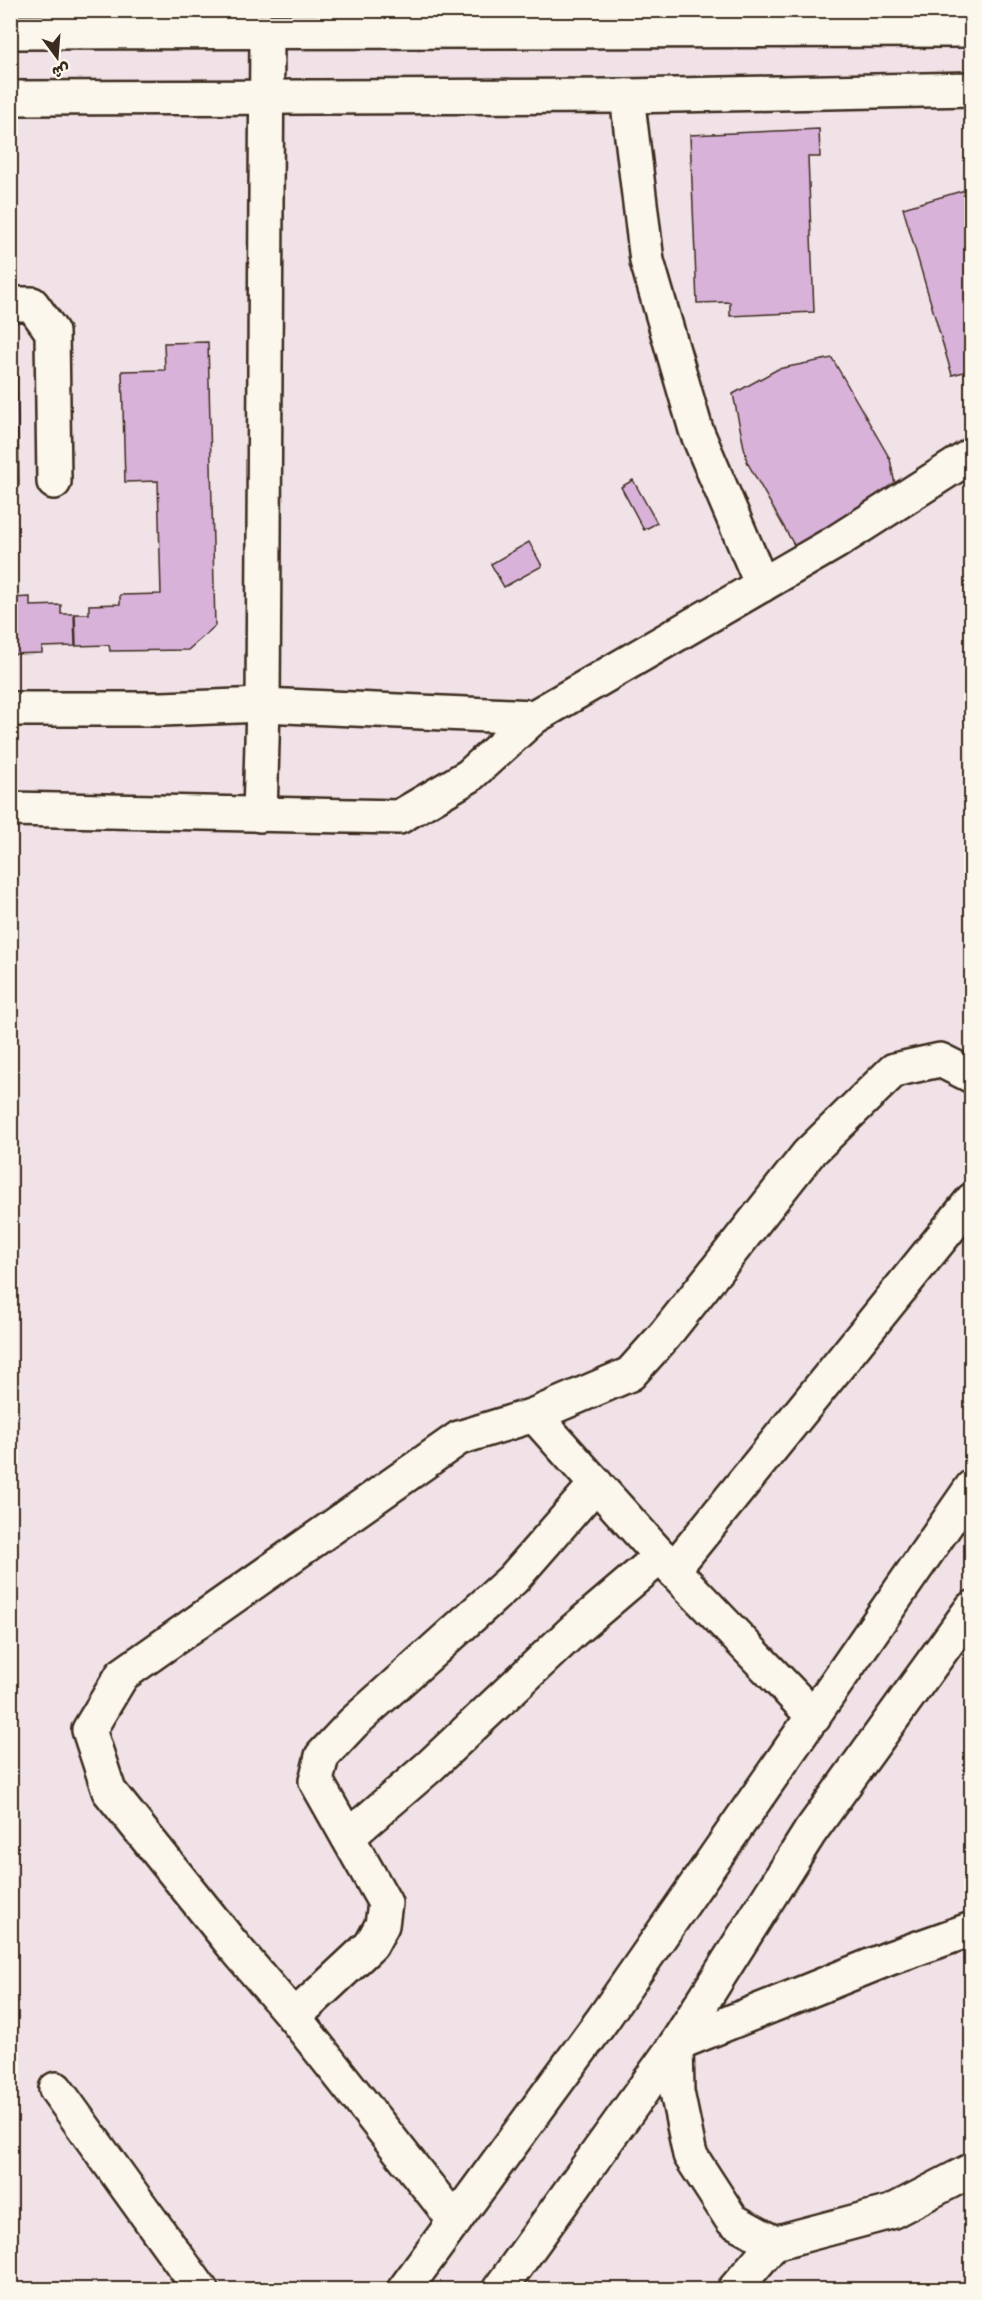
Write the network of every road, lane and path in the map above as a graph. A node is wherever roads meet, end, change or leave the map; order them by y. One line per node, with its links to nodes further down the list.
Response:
1 (972, 30): 2 (street)
2 (267, 31): 3 (street); 6 (street)
3 (10, 32)
4 (972, 89): 5 (street)
5 (627, 96): 6 (street); 11 (street)
6 (268, 97): 7 (street); 12 (street)
7 (10, 98)
8 (10, 304): 10 (street)
9 (972, 455): 11 (street)
10 (54, 482)
11 (762, 585): 14 (street)
12 (263, 705): 13 (street); 14 (street); 16 (street)
13 (10, 710)
14 (534, 717): 16 (street)
15 (10, 809): 16 (street)
16 (260, 815)
17 (972, 1076): 19 (street)
18 (972, 1200): 22 (street)
19 (534, 1415): 20 (street); 27 (street)
20 (596, 1484): 22 (street); 25 (street)
21 (972, 1487): 24 (street)
22 (667, 1563): 24 (street); 25 (street)
23 (972, 1608): 28 (street)
24 (814, 1717): 31 (street)
25 (348, 1837): 27 (street)
26 (972, 1929): 28 (street)
27 (294, 2017): 31 (street)
28 (676, 2044): 32 (street); 35 (street)
29 (56, 2089): 33 (street)
30 (972, 2170): 32 (street)
31 (455, 2221): 34 (street)
32 (774, 2243): 36 (street)
33 (201, 2289)
34 (404, 2289)
35 (499, 2289)
36 (734, 2289)

